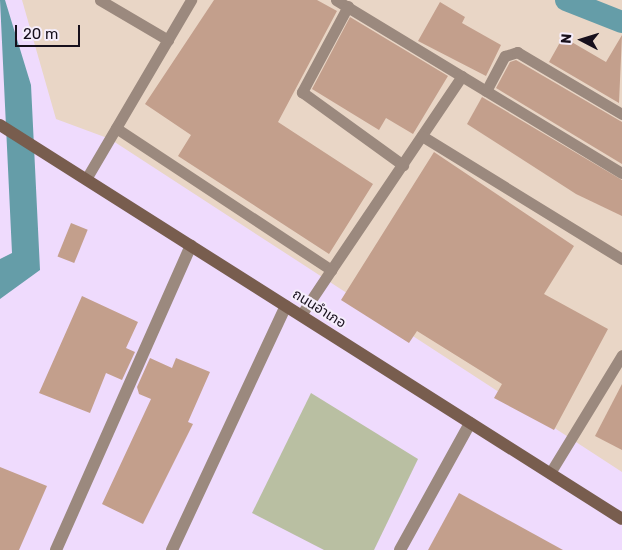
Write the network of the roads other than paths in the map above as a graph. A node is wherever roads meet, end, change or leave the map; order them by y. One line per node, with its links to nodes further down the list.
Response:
1 (100, 0): 5 (lane)
2 (191, 0): 5 (lane)
3 (336, 0): 4 (lane)
4 (348, 6): 6 (lane); 12 (lane)
5 (168, 40): 10 (lane)
6 (462, 76): 7 (lane); 11 (lane)
7 (486, 91): 8 (lane); 13 (lane)
8 (622, 114)
9 (0, 125): 14 (street, ถนนอำเภอ)
10 (116, 128): 14 (lane); 17 (lane)
11 (422, 136): 12 (lane); 16 (lane)
12 (403, 165): 17 (lane)
13 (622, 173)
14 (86, 179): 15 (street, ถนนอำเภอ)
15 (191, 246): 18 (street, ถนนอำเภอ); 24 (street)
16 (622, 259)
17 (331, 270): 19 (lane)
18 (286, 306): 19 (street, ถนนอำเภอ); 25 (street)
19 (301, 315): 21 (street, ถนนอำเภอ)
20 (622, 355): 22 (lane)
21 (470, 423): 22 (street, ถนนอำเภอ); 26 (street)
22 (550, 473): 23 (street, ถนนอำเภอ)
23 (622, 519)
24 (56, 550)
25 (172, 550)
26 (400, 550)

